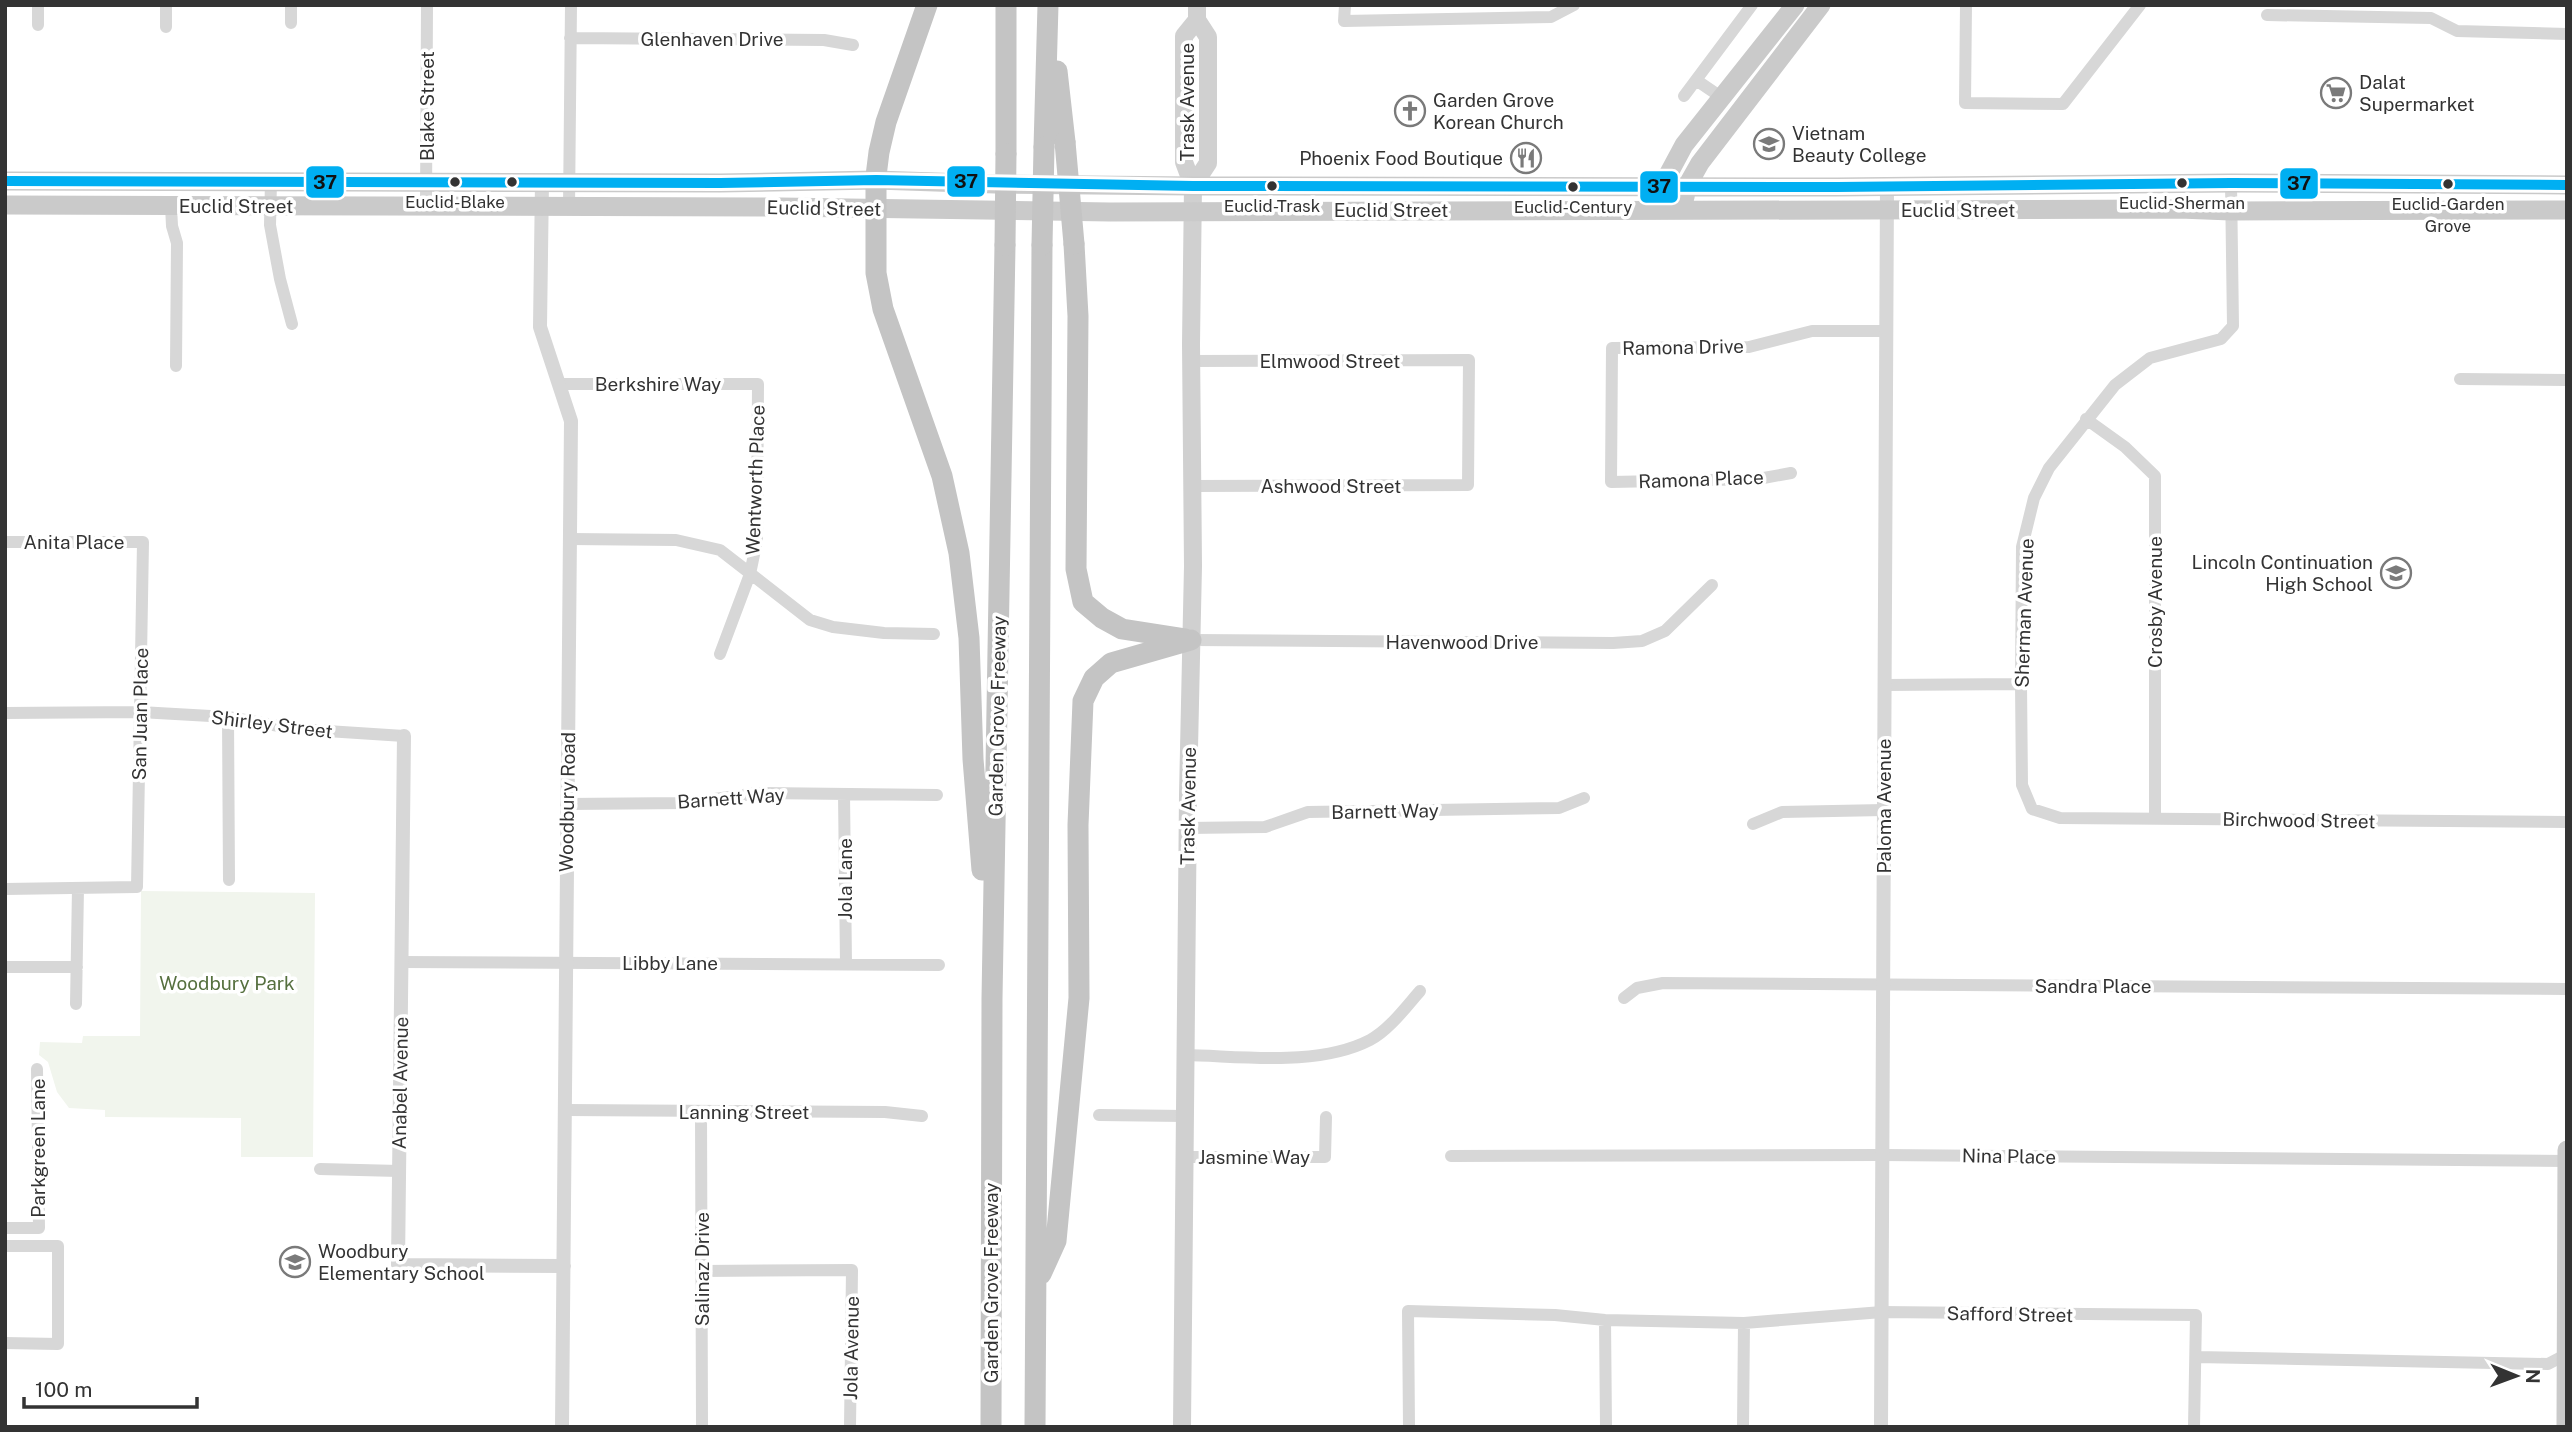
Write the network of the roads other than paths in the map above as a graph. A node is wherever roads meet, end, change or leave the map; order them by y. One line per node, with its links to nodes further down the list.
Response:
1 (38, 5): 19 (street)
2 (166, 5): 20 (street)
3 (291, 5): 18 (street)
4 (427, 5): 31 (street, Blake Street)
5 (570, 5): 22 (street)
6 (928, 5): 29 (highway)
7 (1006, 5): 105 (highway, Garden Grove Freeway, bridge)
8 (1049, 5): 27 (highway, Garden Grove Freeway)
9 (1345, 5): 10 (street)
10 (1574, 5)
11 (1752, 5): 24 (street)
12 (1794, 5): 26 (main road)
13 (1821, 5): 39 (main road)
14 (1966, 5): 15 (street)
15 (2140, 5)
16 (1197, 12): 37 (main road, Trask Avenue)
17 (2267, 15): 21 (street)
18 (290, 23)
19 (38, 25)
20 (166, 27)
21 (2567, 34)
22 (570, 38): 23 (street, Glenhaven Drive); 33 (street)
23 (853, 45)
24 (1696, 80): 25 (street); 26 (street)
25 (1684, 96)
26 (1721, 97): 38 (main road)
27 (1054, 144): 74 (highway, bridge); 126 (highway, Garden Grove Freeway, bridge)
28 (5, 180): 30 (main road, Euclid Street)
29 (876, 180): 34 (main road, Euclid Street); 37 (main road, Euclid Street); 48 (highway)
30 (271, 181): 31 (main road, Euclid Street); 43 (street)
31 (426, 181): 32 (main road, Euclid Street); 44 (street, Blake Street)
32 (542, 181): 33 (main road, Euclid Street); 45 (street, Woodbury Road)
33 (570, 181): 34 (main road, Euclid Street); 46 (street)
34 (720, 183): 47 (main road)
35 (2231, 183): 36 (main road, Euclid Street); 40 (main road, Euclid Street); 52 (street, Sherman Avenue)
36 (2567, 184)
37 (1193, 186): 38 (main road, Euclid Street); 53 (main road, Trask Avenue)
38 (1662, 186): 39 (main road, Euclid Street); 50 (main road)
39 (1687, 186): 40 (main road, Euclid Street); 54 (main road)
40 (1887, 186): 51 (street, Paloma Avenue)
41 (5, 205): 42 (main road, Euclid Street)
42 (171, 206): 43 (main road, Euclid Street); 58 (street)
43 (271, 206): 44 (main road, Euclid Street); 55 (street)
44 (426, 207): 45 (main road, Euclid Street)
45 (542, 207): 46 (main road, Euclid Street); 61 (street, Woodbury Road)
46 (569, 207): 47 (main road, Euclid Street)
47 (719, 207): 48 (main road, Euclid Street)
48 (876, 209): 53 (main road, Euclid Street); 105 (highway)
49 (2567, 210): 52 (main road, Euclid Street)
50 (1660, 211): 53 (main road, Euclid Street); 54 (main road, Euclid Street)
51 (1887, 211): 52 (main road, Euclid Street); 54 (main road, Euclid Street); 56 (street, Paloma Avenue)
52 (2231, 211): 63 (street, Sherman Avenue)
53 (1192, 212): 57 (main road, Trask Avenue)
54 (1681, 212)
55 (292, 324)
56 (1886, 331): 65 (street, Ramona Drive); 77 (street, Paloma Avenue)
57 (1191, 361): 66 (street, Elmwood Street); 67 (main road, Trask Avenue)
58 (176, 366)
59 (2460, 380): 60 (street)
60 (2567, 380)
61 (559, 384): 62 (street, Berkshire Way); 68 (street, Woodbury Road)
62 (758, 384): 71 (street, Wentworth Place)
63 (2086, 419): 76 (street, Sherman Avenue); 88 (street, Crosby Avenue)
64 (1791, 473): 65 (street, Ramona Place)
65 (1611, 482)
66 (1468, 485): 67 (street, Ashwood Street)
67 (1193, 486): 74 (main road, Trask Avenue)
68 (570, 539): 71 (street); 85 (street, Woodbury Road)
69 (5, 542): 70 (street, Anita Place)
70 (143, 542): 78 (street, San Juan Place)
71 (750, 574): 73 (street); 75 (street, Wentworth Place)
72 (1712, 585): 74 (street, Havenwood Drive)
73 (934, 634)
74 (1191, 640): 91 (main road, Trask Avenue); 126 (highway)
75 (720, 654)
76 (2021, 684): 77 (street); 86 (street, Sherman Avenue)
77 (1885, 685): 87 (street, Paloma Avenue)
78 (140, 712): 79 (street, Shirley Street); 80 (street, Shirley Street); 93 (street, San Juan Place)
79 (5, 713)
80 (229, 717): 81 (street, Shirley Street); 92 (street)
81 (404, 736): 95 (street, Anabel Avenue)
82 (844, 794): 83 (street, Barnett Way); 85 (street, Barnett Way); 97 (street, Jola Lane)
83 (937, 795)
84 (1584, 797): 91 (street, Barnett Way)
85 (566, 804): 96 (street, Woodbury Road)
86 (2032, 809): 88 (street, Birchwood Street)
87 (1884, 810): 90 (street); 101 (street, Paloma Avenue)
88 (2155, 818): 89 (street, Birchwood Street)
89 (2567, 822)
90 (1753, 824)
91 (1187, 828): 107 (main road, Trask Avenue)
92 (229, 880)
93 (78, 888): 94 (street); 100 (street)
94 (5, 889)
95 (401, 962): 96 (street, Libby Lane); 121 (street, Anabel Avenue)
96 (565, 963): 97 (street, Libby Lane); 109 (street, Woodbury Road)
97 (846, 964): 98 (street, Libby Lane)
98 (939, 964)
99 (5, 967): 100 (street)
100 (77, 967): 106 (street)
101 (1883, 985): 102 (street, Sandra Place); 104 (street, Sandra Place); 116 (street, Paloma Avenue)
102 (2567, 989)
103 (1420, 991): 107 (street)
104 (1624, 998)
105 (992, 999): 136 (highway, Garden Grove Freeway)
106 (76, 1004)
107 (1185, 1055): 113 (main road, Trask Avenue)
108 (37, 1069): 122 (street, Parkgreen Lane)
109 (566, 1110): 110 (street, Lanning Street); 124 (street, Woodbury Road)
110 (701, 1112): 112 (street, Lanning Street); 125 (street, Salinaz Drive)
111 (1099, 1115): 113 (street)
112 (922, 1116)
113 (1185, 1116): 118 (main road, Trask Avenue)
114 (1326, 1117): 118 (street, Jasmine Way)
115 (2567, 1150): 119 (main road)
116 (1882, 1155): 117 (street, Nina Place); 119 (street, Nina Place); 127 (street, Paloma Avenue)
117 (1451, 1156)
118 (1185, 1157): 138 (main road, Trask Avenue)
119 (2567, 1161): 131 (main road)
120 (320, 1169): 121 (street)
121 (399, 1171): 124 (street, Anabel Avenue)
122 (5, 1228)
123 (5, 1246): 130 (street)
124 (564, 1266): 133 (street, Woodbury Road)
125 (702, 1271): 134 (street, Salinaz Drive); 135 (street, Jola Avenue)
126 (1037, 1282): 137 (highway, Garden Grove Freeway)
127 (1882, 1312): 129 (street, Safford Street); 132 (street, Safford Street); 142 (street, Paloma Avenue)
128 (1605, 1320): 129 (street, Safford Street); 139 (street, Safford Street); 140 (street)
129 (1744, 1323): 141 (street)
130 (5, 1343)
131 (2567, 1354): 132 (street); 144 (main road)
132 (2196, 1357): 143 (street)
133 (562, 1427)
134 (702, 1427)
135 (850, 1427)
136 (991, 1427)
137 (1035, 1427)
138 (1182, 1427)
139 (1409, 1427)
140 (1606, 1427)
141 (1743, 1427)
142 (1881, 1427)
143 (2194, 1427)
144 (2566, 1427)

